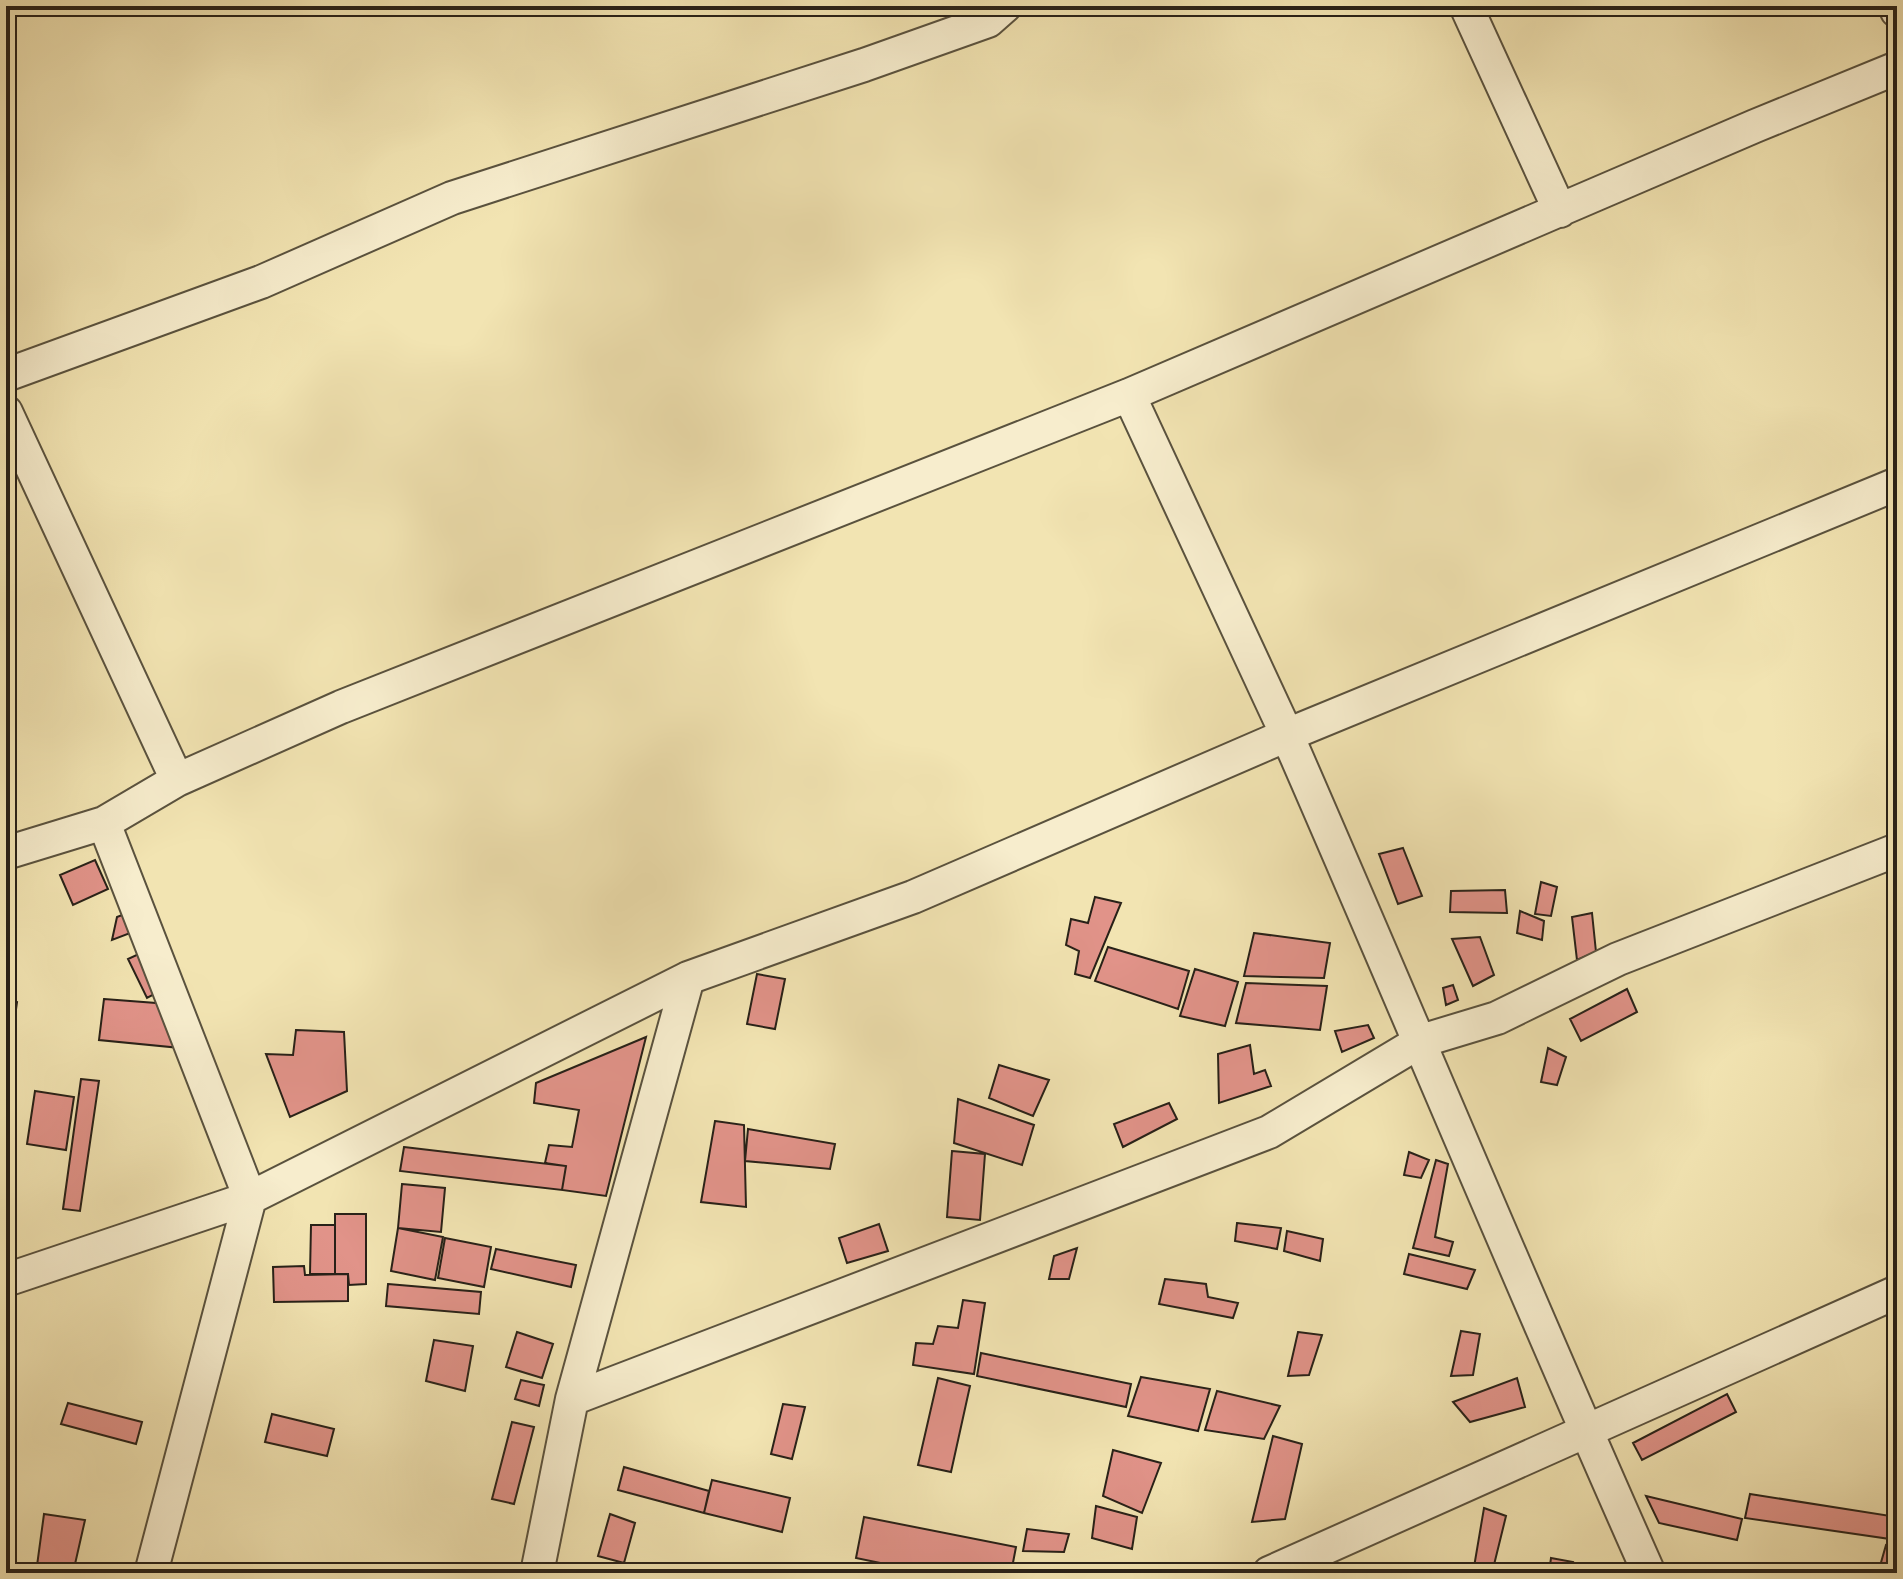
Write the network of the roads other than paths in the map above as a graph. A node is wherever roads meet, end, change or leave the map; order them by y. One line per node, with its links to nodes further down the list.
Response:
1 (1005, 6): 5 (street)
2 (1466, 6): 4 (street)
3 (1897, 68): 4 (street)
4 (1560, 211): 6 (street)
5 (6, 375)
6 (1129, 395): 9 (street); 10 (street)
7 (6, 412): 10 (street)
8 (1897, 484): 9 (street)
9 (1287, 735): 14 (street); 15 (street)
10 (177, 780): 11 (street)
11 (104, 823): 13 (street); 16 (street)
12 (1897, 850): 15 (street)
13 (6, 853)
14 (688, 978): 16 (street); 19 (street)
15 (1421, 1041): 19 (street); 20 (street)
16 (250, 1198): 17 (street); 22 (street)
17 (6, 1280)
18 (1897, 1292): 20 (street)
19 (572, 1399): 23 (street)
20 (1585, 1430): 21 (street); 24 (street)
21 (1279, 1571)
22 (151, 1573)
23 (537, 1573)
24 (1649, 1573)

